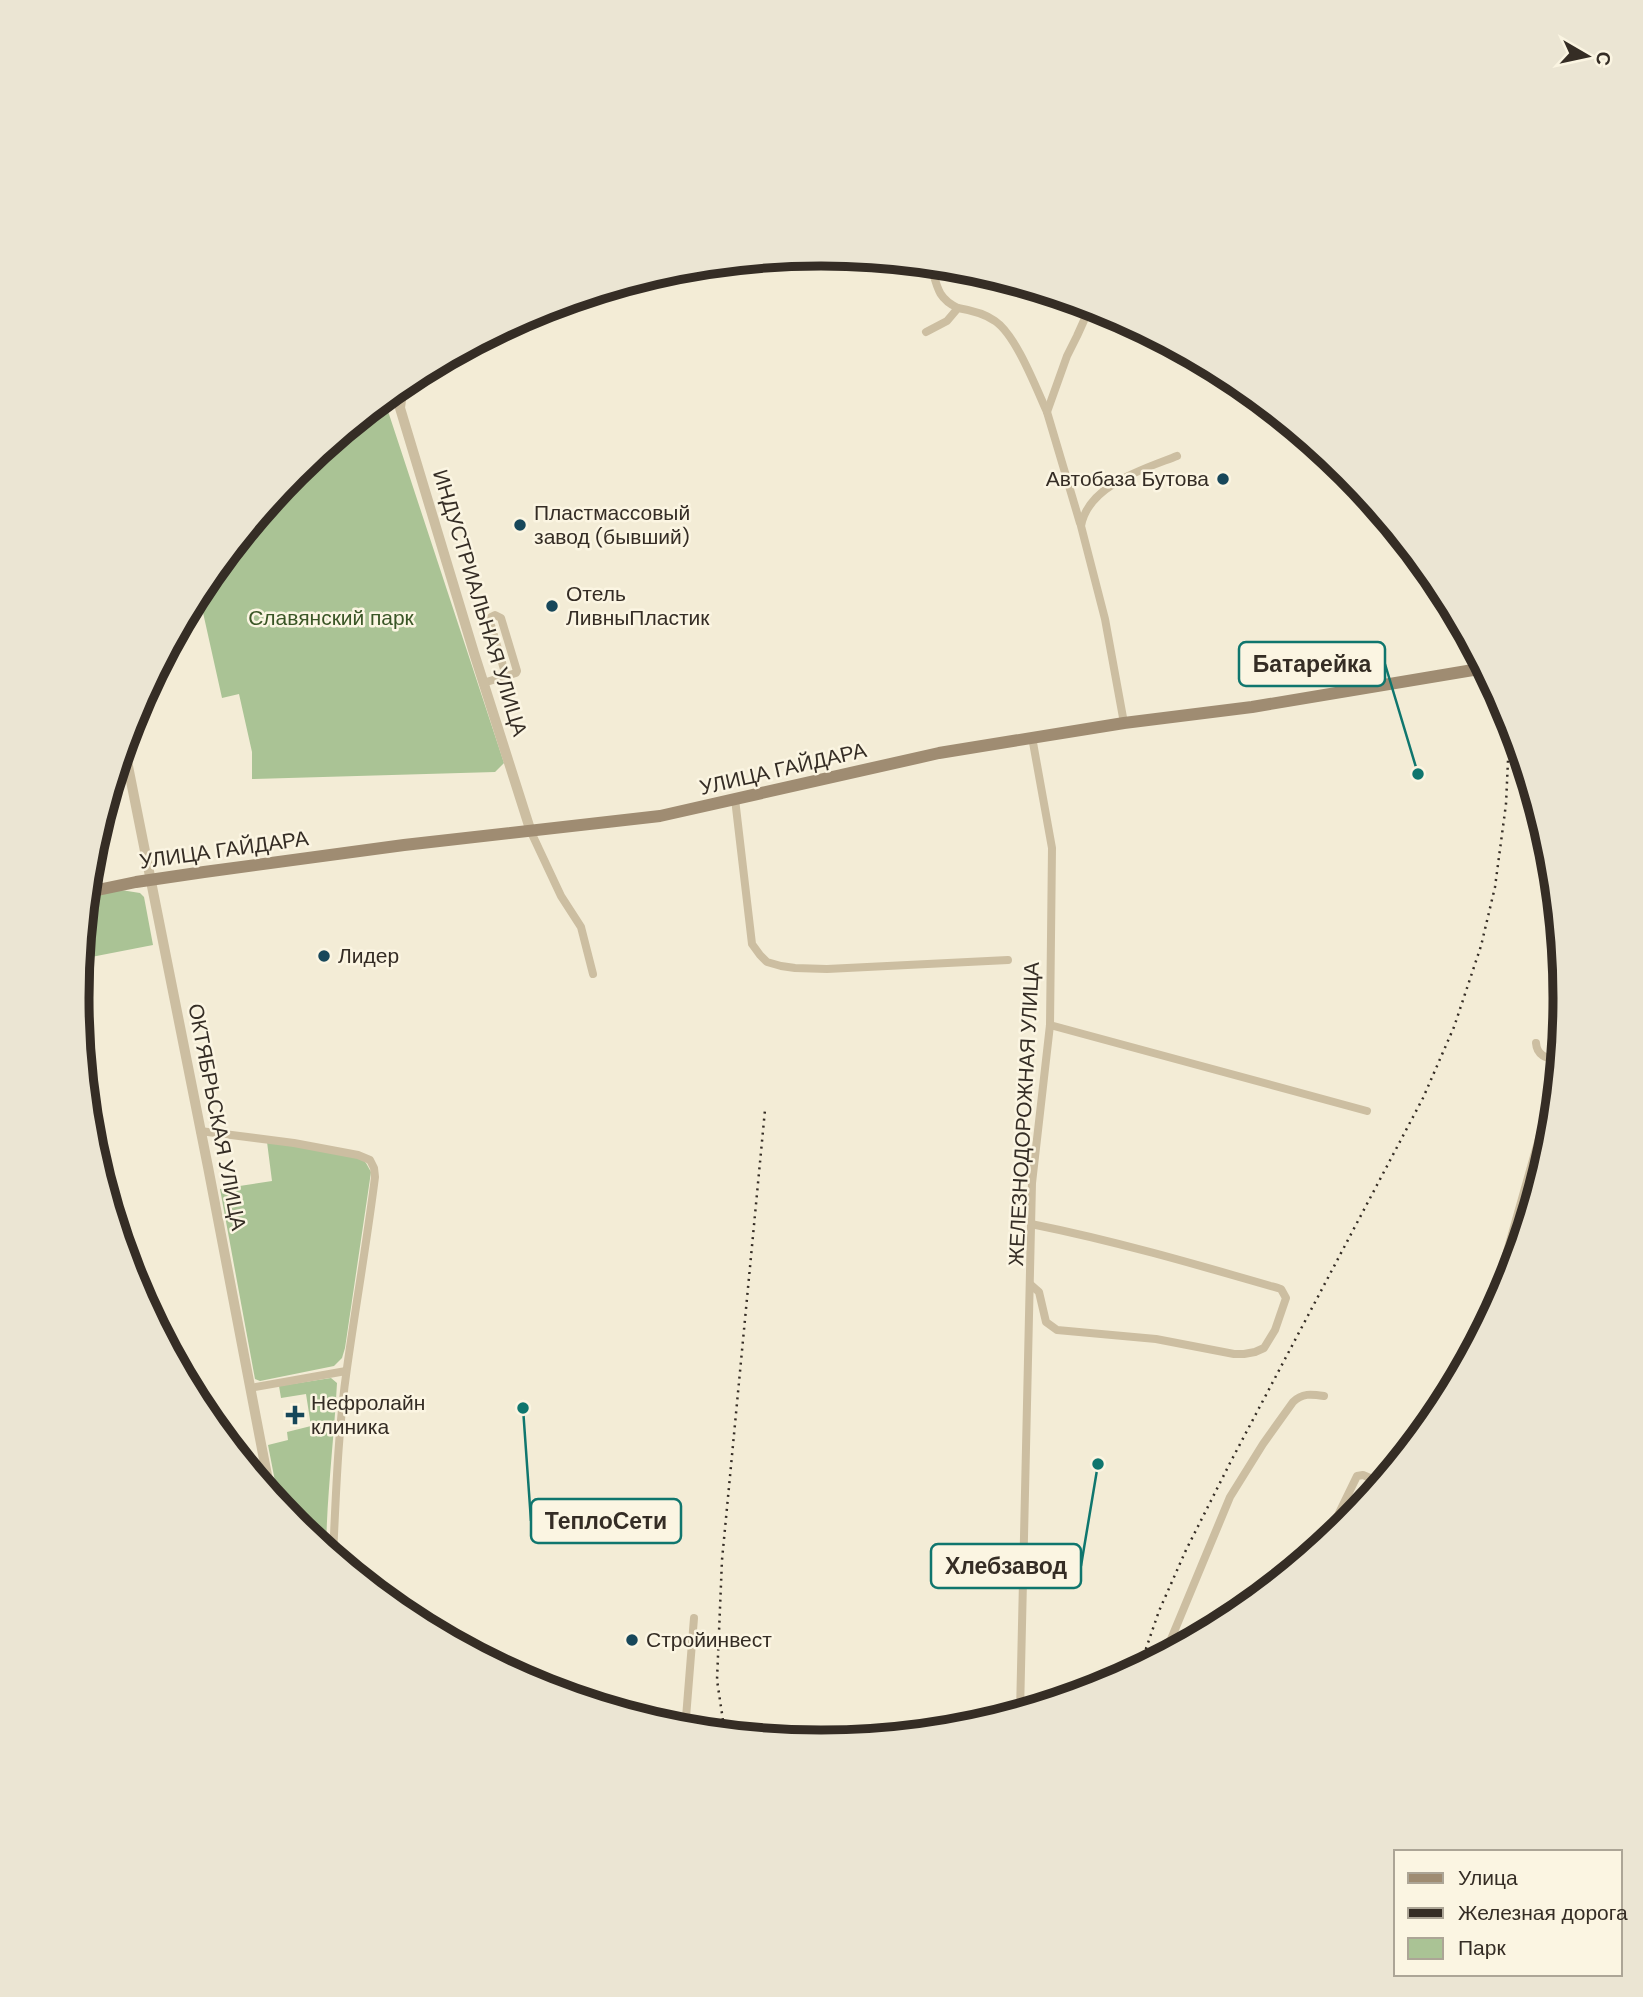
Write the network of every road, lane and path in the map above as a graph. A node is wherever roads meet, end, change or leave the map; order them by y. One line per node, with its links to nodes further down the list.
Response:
1 (934, 276): 2 (street)
2 (958, 308): 4 (street); 6 (street)
3 (1086, 316): 6 (street)
4 (926, 332)
5 (401, 400): 11 (street, ИНДУСТРИАЛЬНАЯ УЛИЦА)
6 (1047, 412): 8 (street)
7 (1177, 456): 8 (street)
8 (1081, 526): 12 (street)
9 (1475, 670): 12 (main road, УЛИЦА ГАЙДАРА)
10 (506, 676): 10 (street); 11 (street)
11 (483, 683): 16 (street, ИНДУСТРИАЛЬНАЯ УЛИЦА)
12 (1125, 723): 13 (main road, УЛИЦА ГАЙДАРА)
13 (1032, 737): 15 (main road, УЛИЦА ГАЙДАРА); 21 (street, ЖЕЛЕЗНОДОРОЖНАЯ УЛИЦА)
14 (128, 764): 17 (street, ОКТЯБРЬСКАЯ УЛИЦА)
15 (735, 799): 16 (main road, УЛИЦА ГАЙДАРА); 19 (street)
16 (531, 832): 17 (main road, УЛИЦА ГАЙДАРА); 20 (street)
17 (151, 880): 18 (main road, УЛИЦА ГАЙДАРА); 26 (street, ОКТЯБРЬСКАЯ УЛИЦА)
18 (98, 890)
19 (1008, 960)
20 (593, 974)
21 (1050, 1026): 24 (street); 27 (street, ЖЕЛЕЗНОДОРОЖНАЯ УЛИЦА)
22 (1536, 1043): 23 (street)
23 (1551, 1058)
24 (1367, 1111)
25 (1542, 1128): 28 (street)
26 (200, 1131): 30 (street); 31 (street, ОКТЯБРЬСКАЯ УЛИЦА)
27 (1031, 1224): 29 (street, ЖЕЛЕЗНОДОРОЖНАЯ УЛИЦА); 29 (street)
28 (1503, 1266)
29 (1031, 1284): 39 (street, ЖЕЛЕЗНОДОРОЖНАЯ УЛИЦА)
30 (346, 1371): 31 (street); 36 (street)
31 (250, 1388): 33 (street, ОКТЯБРЬСКАЯ УЛИЦА)
32 (1324, 1396): 38 (street)
33 (267, 1476)
34 (1373, 1479): 35 (street)
35 (1336, 1518)
36 (333, 1544)
37 (694, 1618): 40 (street)
38 (1170, 1642)
39 (1020, 1703)
40 (686, 1718)

